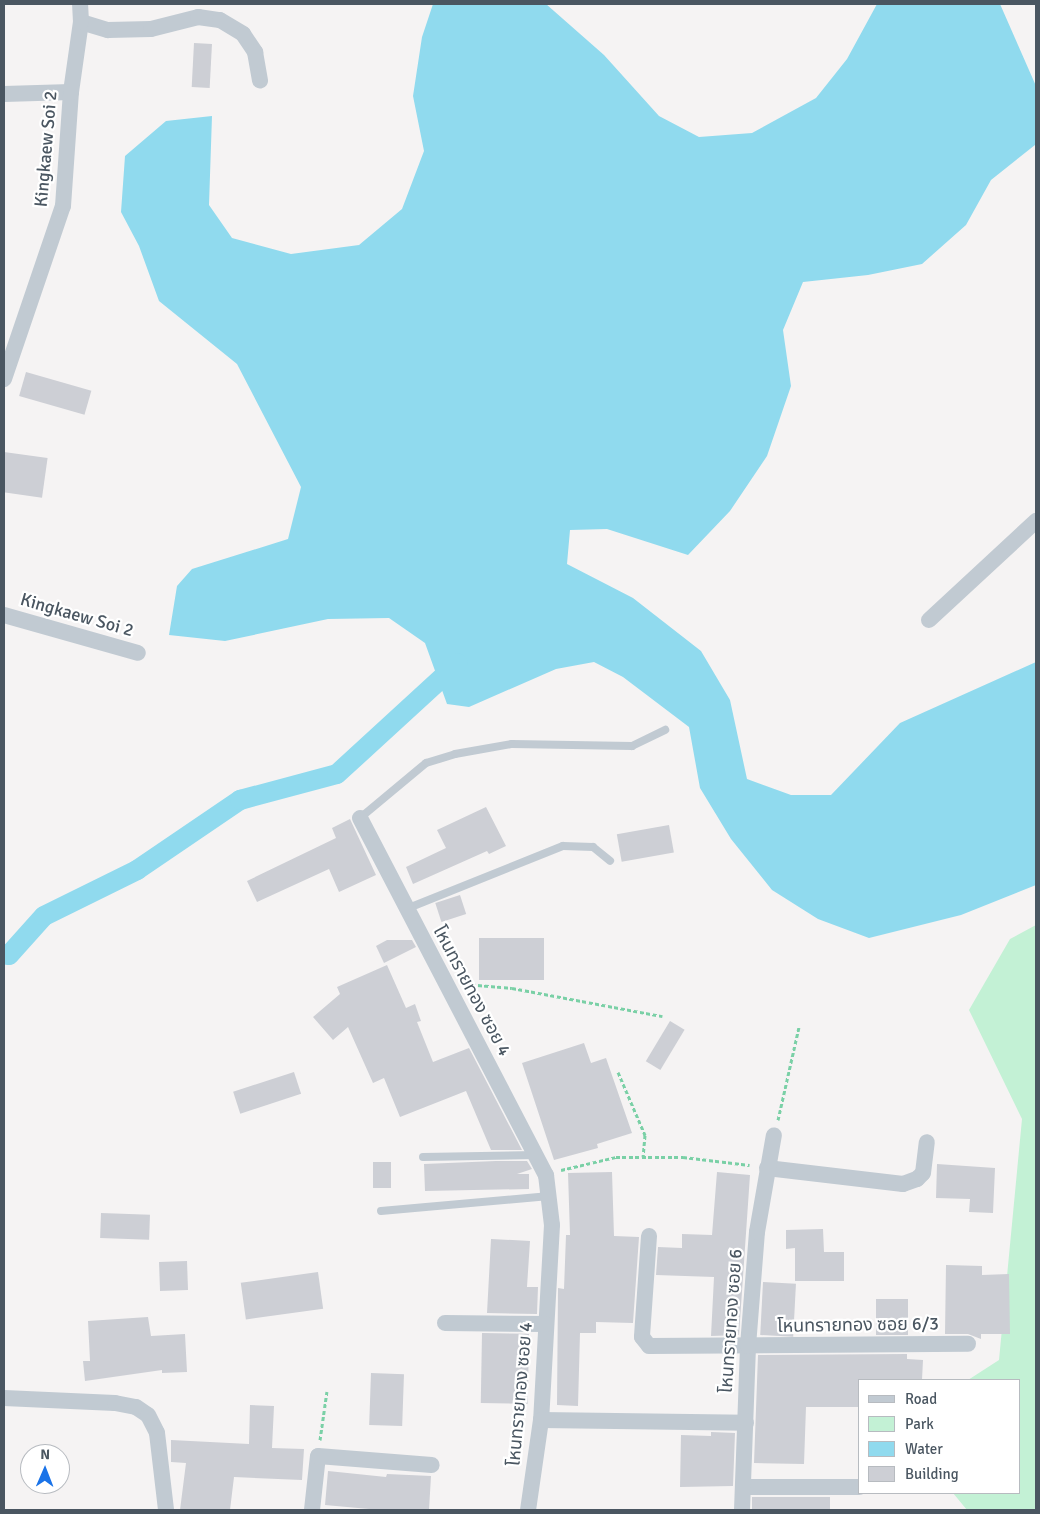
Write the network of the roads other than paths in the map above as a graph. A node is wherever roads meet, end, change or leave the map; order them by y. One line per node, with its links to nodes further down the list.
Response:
1 (80, 4): 2 (street, Kingkaew Soi 2)
2 (81, 22): 3 (street); 4 (street, Kingkaew Soi 2)
3 (260, 81)
4 (71, 92): 5 (street); 6 (street, Kingkaew Soi 2)
5 (4, 94)
6 (4, 379)
7 (1036, 521): 9 (street)
8 (4, 615): 10 (street, Kingkaew Soi 2)
9 (929, 620)
10 (138, 653)
11 (665, 730): 12 (lane, โหนทรายทอง ซอย 4)
12 (360, 818): 14 (street, โหนทรายทอง ซอย 4)
13 (610, 861): 14 (lane)
14 (406, 909): 17 (street, โหนทรายทอง ซอย 4)
15 (774, 1136): 19 (street, โหนทรายทอง ซอย 6)
16 (927, 1142): 19 (street)
17 (536, 1155): 18 (lane); 20 (street, โหนทรายทอง ซอย 4)
18 (423, 1158)
19 (767, 1168): 26 (street, โหนทรายทอง ซอย 6)
20 (549, 1196): 21 (lane); 24 (street, โหนทรายทอง ซอย 4)
21 (381, 1211)
22 (648, 1236): 26 (street, โหนทรายทอง ซอย 6/3)
23 (445, 1323): 24 (street)
24 (546, 1324): 28 (street, โหนทรายทอง ซอย 4)
25 (968, 1344): 26 (street, โหนทรายทอง ซอย 6/3)
26 (748, 1346): 29 (street, โหนทรายทอง ซอย 6)
27 (4, 1398): 33 (street)
28 (541, 1420): 29 (street); 35 (street, โหนทรายทอง ซอย 4)
29 (746, 1423): 31 (street, โหนทรายทอง ซอย 6)
30 (432, 1465): 34 (street)
31 (743, 1487): 32 (street); 36 (street, โหนทรายทอง ซอย 6)
32 (858, 1487)
33 (166, 1510)
34 (312, 1510)
35 (528, 1510)
36 (742, 1510)

